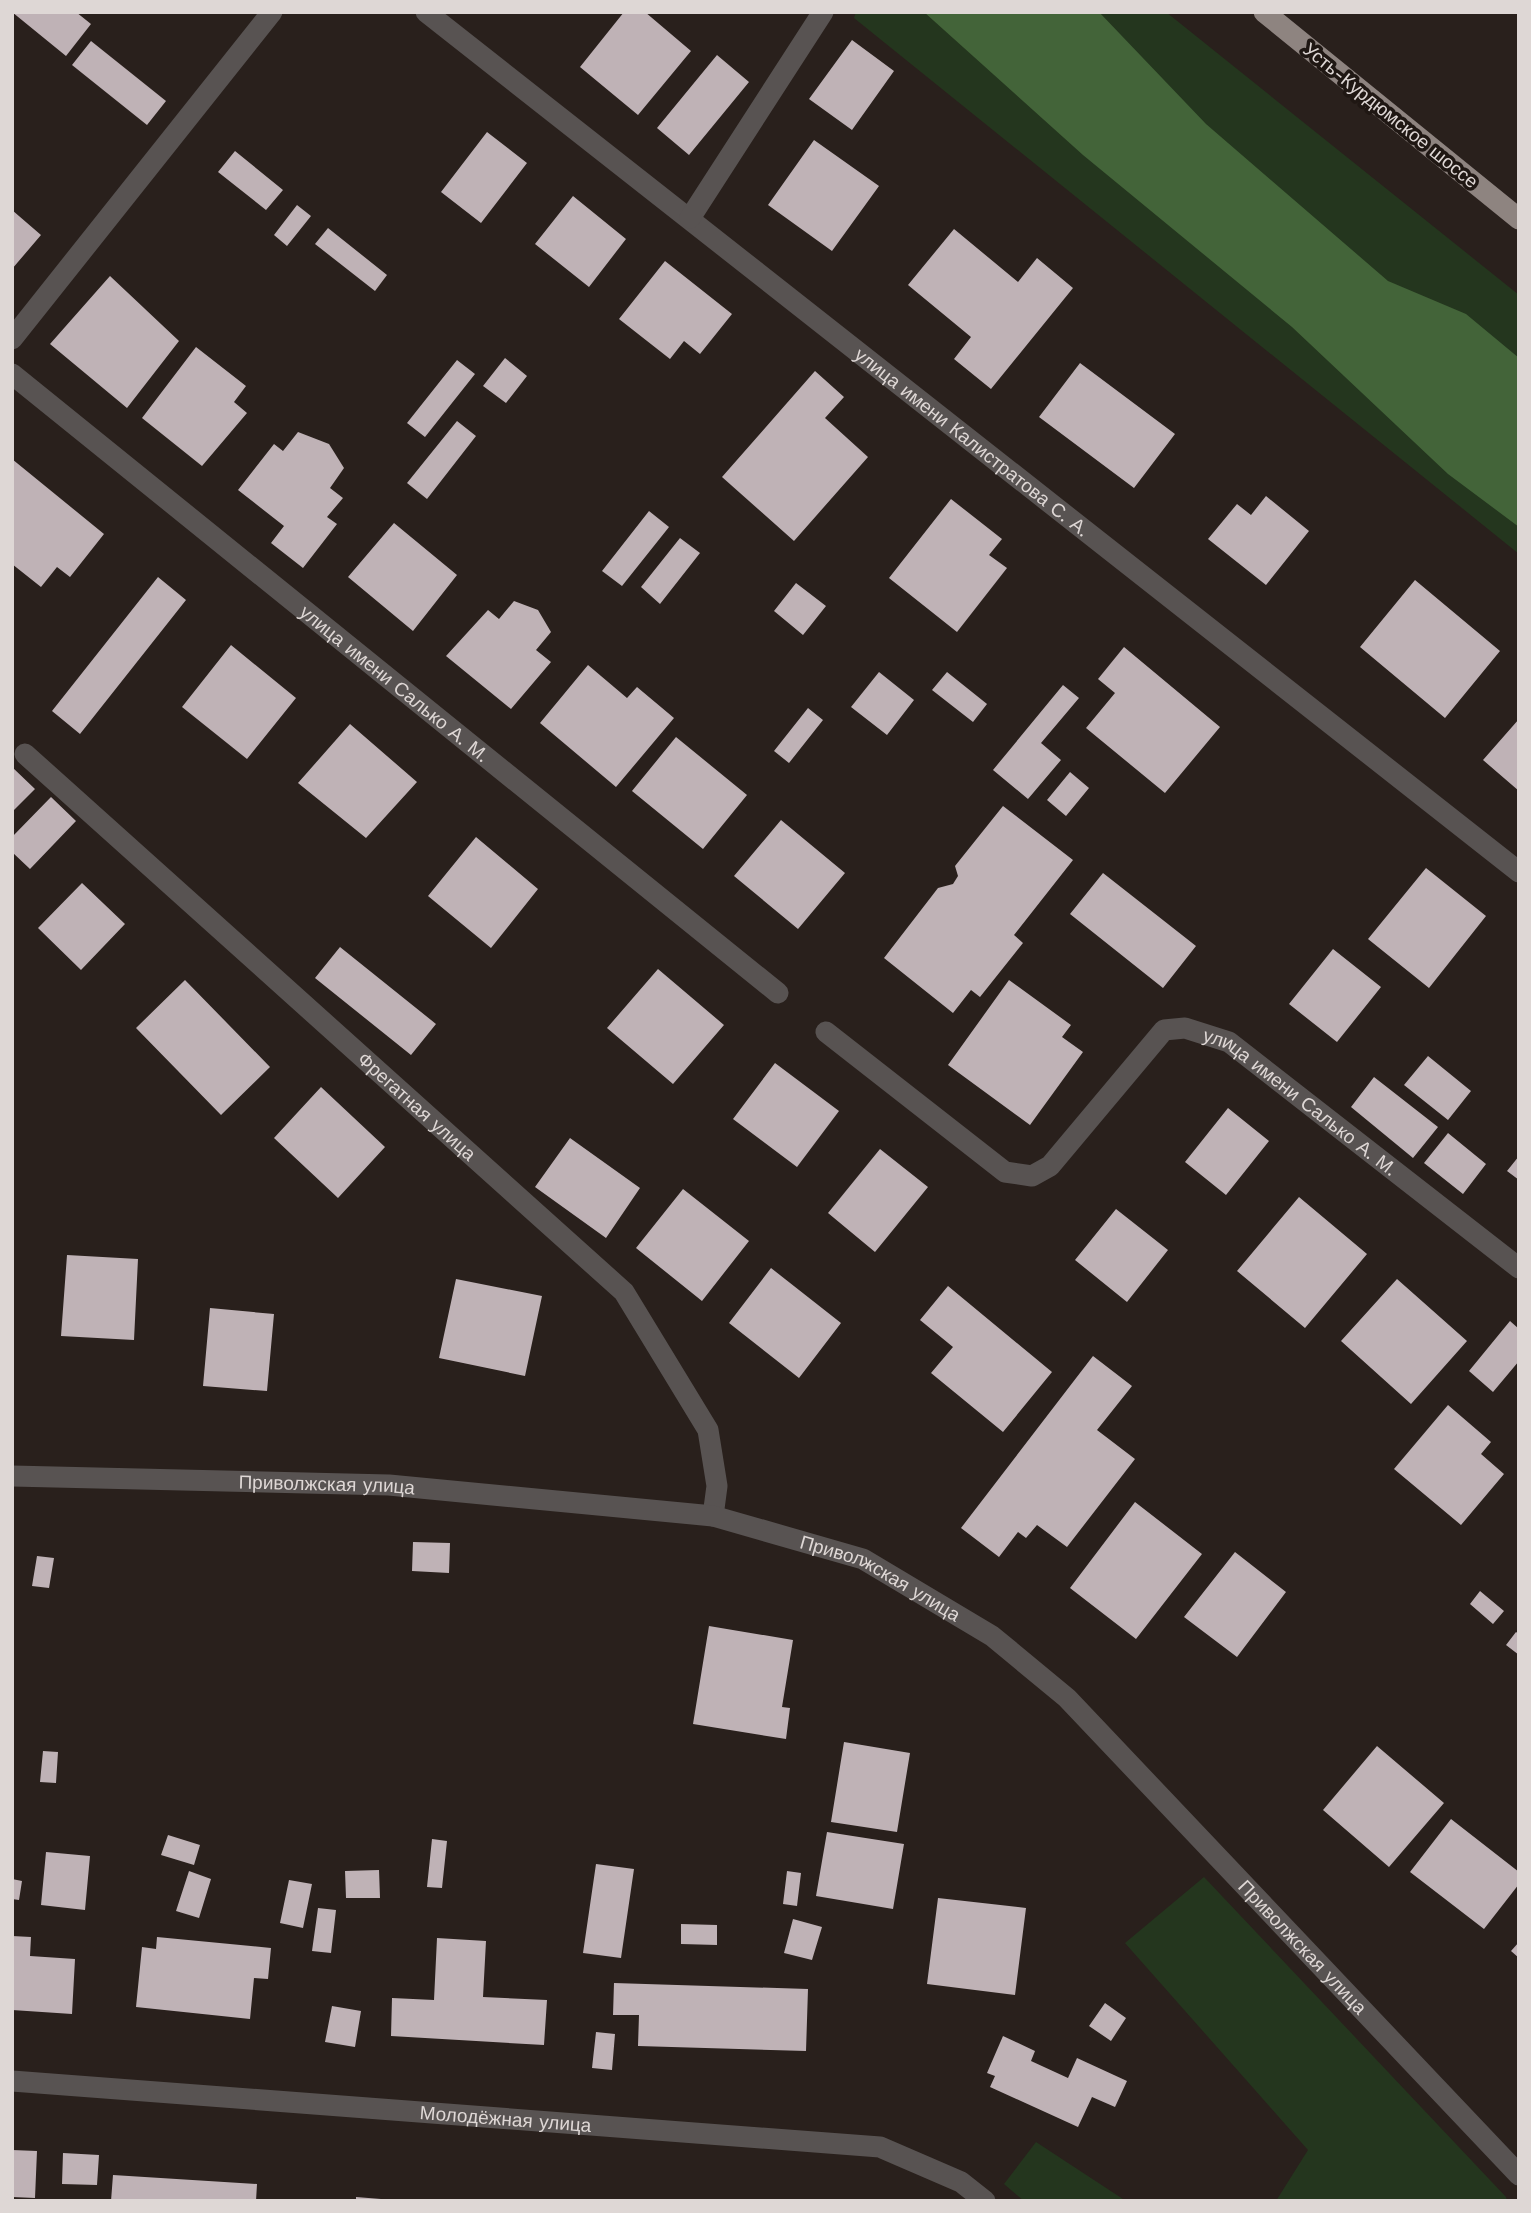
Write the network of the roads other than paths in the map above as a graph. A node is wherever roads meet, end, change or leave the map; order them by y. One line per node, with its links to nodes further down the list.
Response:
1 (272, 12): 7 (street)
2 (426, 12): 5 (street, улица имени Калистратова С. А.)
3 (823, 12): 5 (street)
4 (1264, 12): 6 (main road, Усть-Курдюмское шоссе)
5 (691, 218): 10 (street, улица имени Калистратова С. А.)
6 (1519, 219)
7 (12, 339)
8 (12, 374): 11 (street, улица имени Салько А. М.)
9 (25, 754): 15 (street, Фрегатная улица)
10 (1519, 872)
11 (778, 993)
12 (826, 1032): 13 (street, улица имени Салько А. М.)
13 (1519, 1268)
14 (12, 1476): 15 (street, Приволжская улица)
15 (713, 1517): 17 (street, Приволжская улица)
16 (12, 2081): 18 (street, Молодёжная улица)
17 (1519, 2175)
18 (985, 2201)

